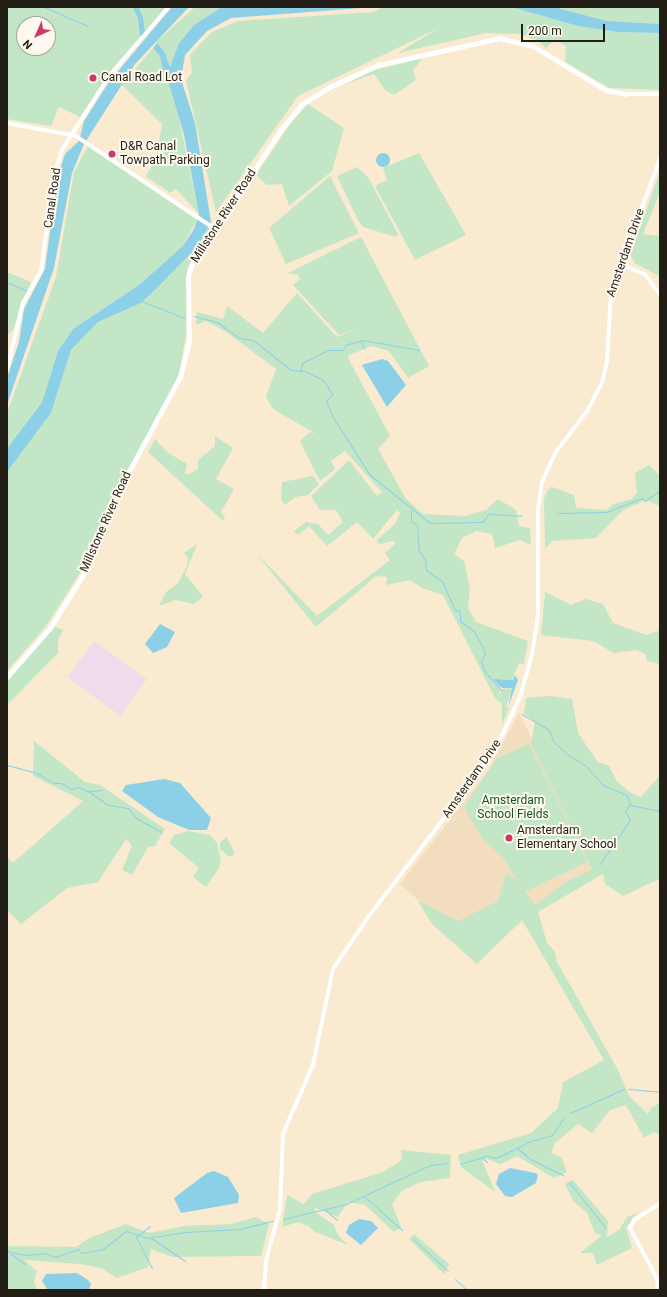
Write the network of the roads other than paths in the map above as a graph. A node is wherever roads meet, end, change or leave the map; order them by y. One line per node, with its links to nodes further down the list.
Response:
1 (169, 7): 4 (street, Canal Road)
2 (660, 94): 6 (main road, Millstone River Road)
3 (7, 123): 4 (street)
4 (72, 134): 6 (street); 9 (street, Canal Road)
5 (660, 159): 7 (street, Amsterdam Drive)
6 (217, 230): 10 (main road, Millstone River Road)
7 (621, 264): 8 (street); 12 (street, Amsterdam Drive)
8 (660, 294)
9 (7, 370)
10 (7, 676)
11 (660, 1204): 13 (street)
12 (264, 1290)
13 (656, 1290)

